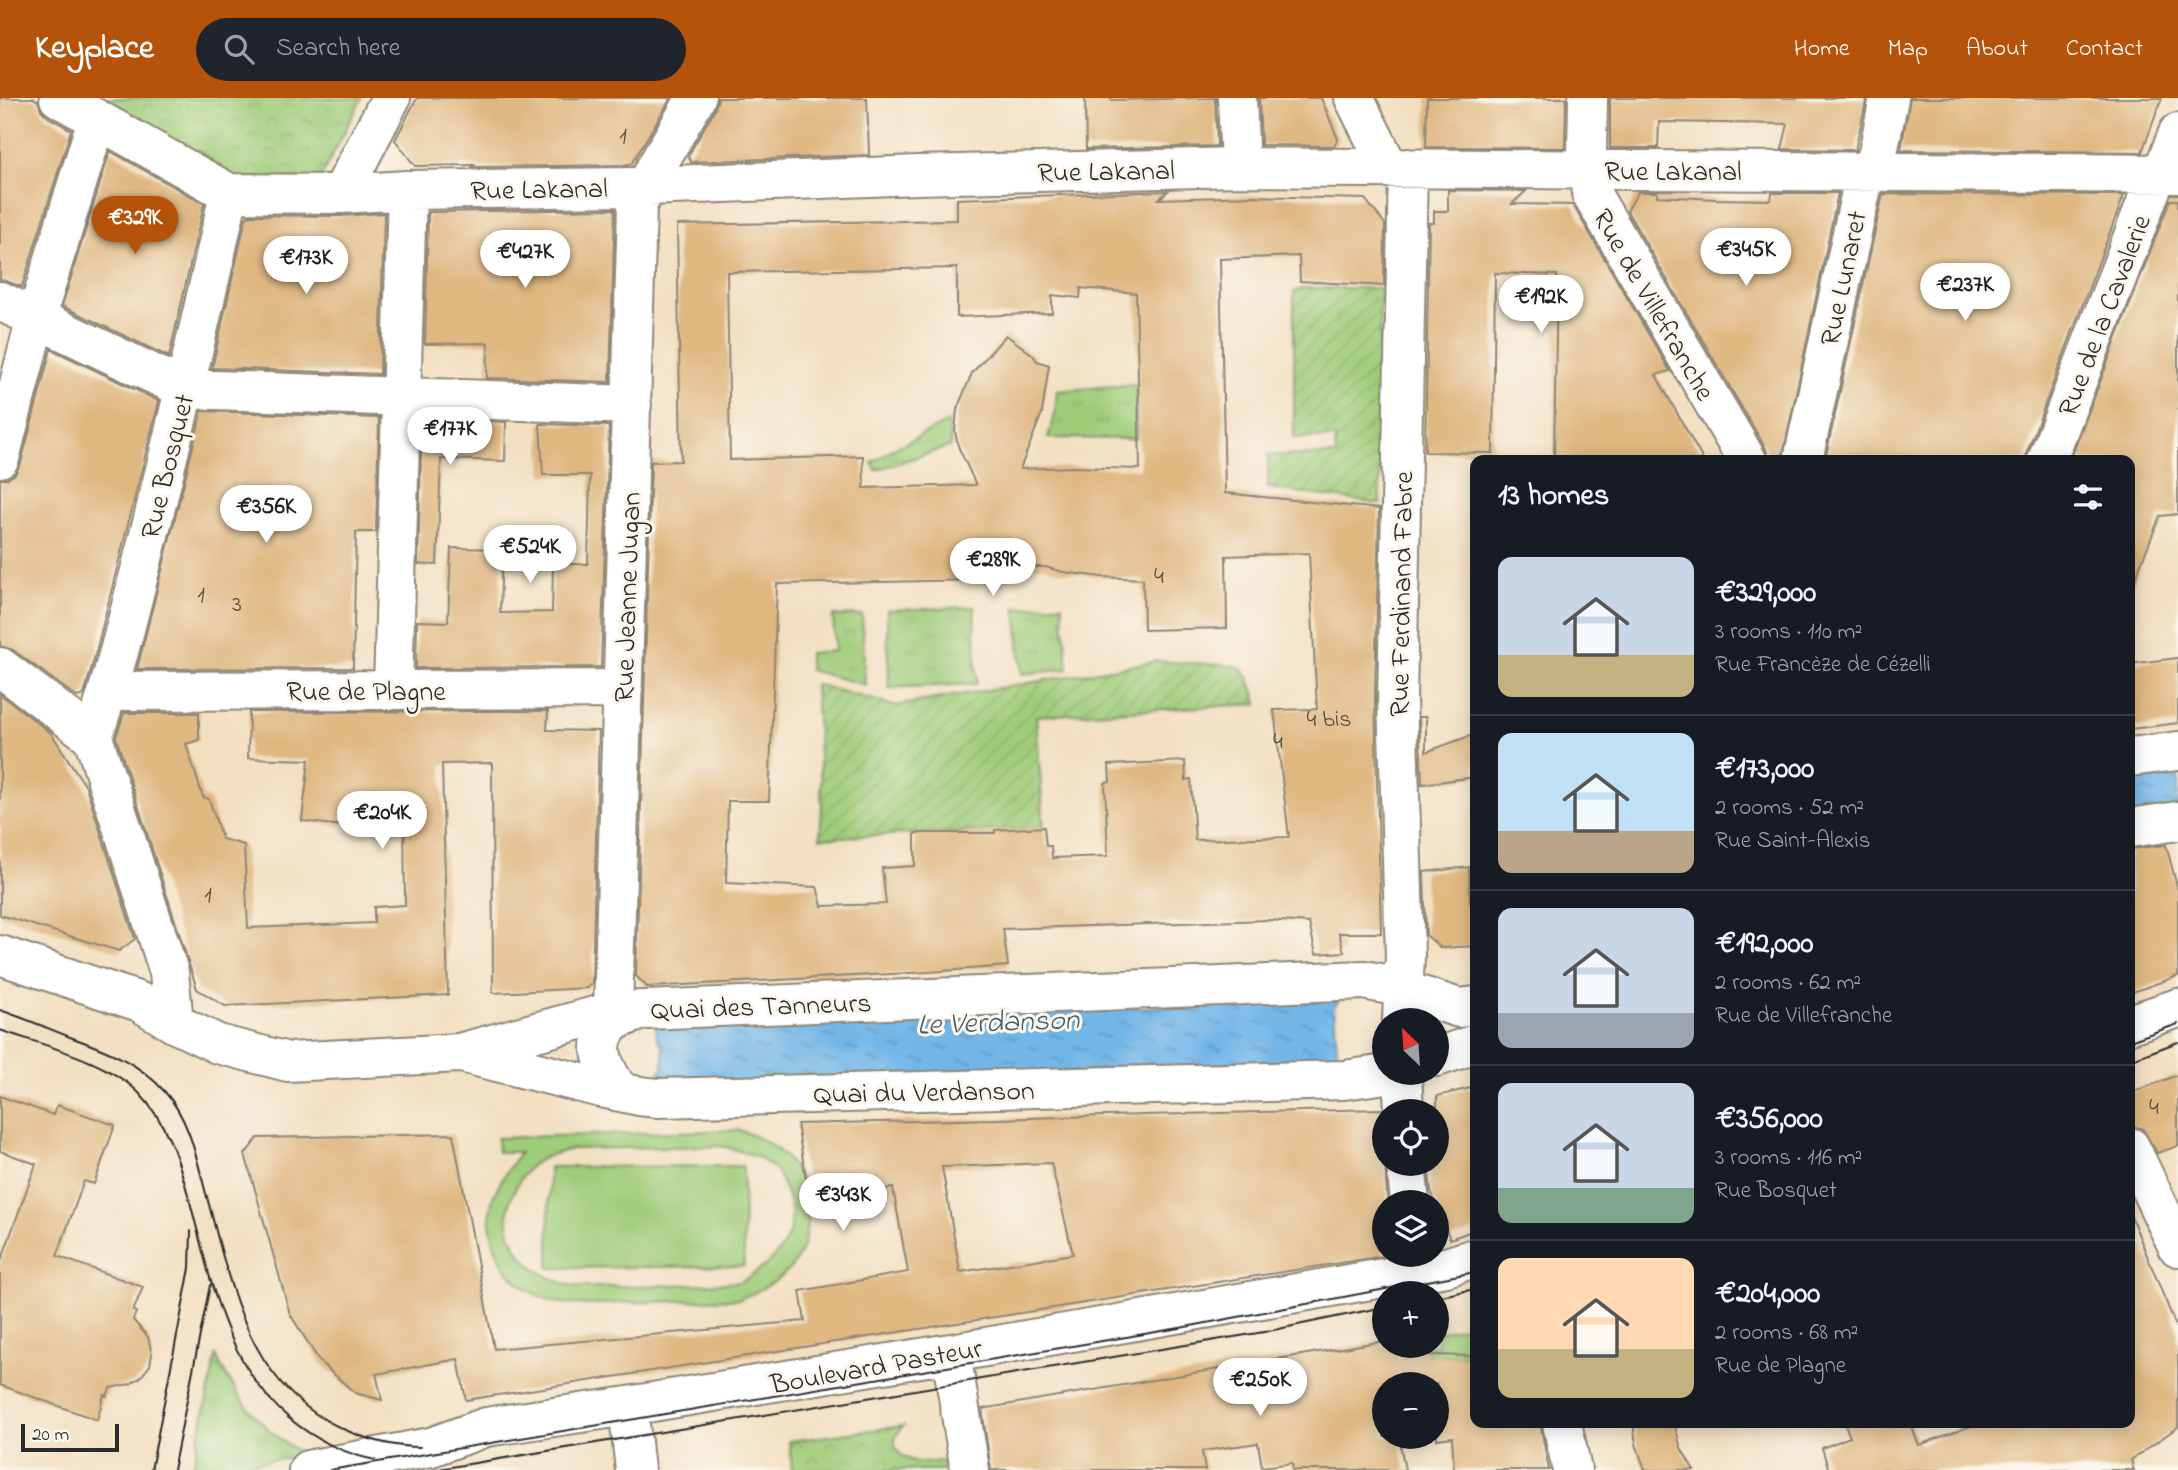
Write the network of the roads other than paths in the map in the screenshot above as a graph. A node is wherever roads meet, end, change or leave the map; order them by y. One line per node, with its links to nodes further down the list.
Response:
1 (59, 98): 8 (street, Rue Lakanal)
2 (391, 98): 18 (street)
3 (696, 98): 15 (street, Rue Jeanne Jugan)
4 (1237, 98): 10 (street)
5 (1354, 98): 11 (street, Rue Ferdinand Fabre)
6 (1588, 98): 12 (street, Rue de Villefranche)
7 (1889, 98): 13 (street, Rue Lunaret)
8 (99, 121): 17 (street, Rue Lakanal); 20 (street)
9 (2178, 133): 14 (street, Rue de la Cavalerie)
10 (1240, 167): 11 (street, Rue Lakanal); 15 (street, Rue Lakanal)
11 (1398, 168): 12 (street, Rue Lakanal); 38 (street, Rue Ferdinand Fabre)
12 (1588, 170): 13 (street, Rue Lakanal); 24 (street, Rue de Villefranche)
13 (1869, 172): 14 (street, Rue Lakanal); 25 (street, Rue Lunaret)
14 (2168, 174): 26 (street, Rue de la Cavalerie)
15 (647, 185): 16 (street, Rue Lakanal); 23 (street, Rue Jeanne Jugan)
16 (407, 190): 18 (street, Rue Lakanal); 22 (street)
17 (229, 193): 18 (street, Rue Lakanal); 21 (street, Rue Bosquet)
18 (341, 194)
19 (0, 301): 20 (street)
20 (36, 318): 21 (street); 27 (street)
21 (185, 390): 22 (street); 31 (street, Rue Bosquet)
22 (400, 398): 23 (street); 30 (street)
23 (632, 405): 29 (street, Rue Jeanne Jugan)
24 (1744, 455)
25 (1805, 455)
26 (2049, 455)
27 (0, 458)
28 (0, 667): 32 (street)
29 (623, 689): 30 (street, Rue de Plagne); 41 (street, Rue Jeanne Jugan)
30 (393, 690): 31 (street, Rue de Plagne)
31 (108, 691): 32 (street, Rue Bosquet)
32 (93, 737): 43 (street)
33 (2178, 751): 34 (street)
34 (2135, 756)
35 (2178, 821): 36 (street)
36 (2135, 827)
37 (0, 955): 43 (street, Quai des Tanneurs)
38 (1402, 1005): 39 (street); 41 (street, Quai des Tanneurs)
39 (1470, 1007)
40 (2178, 1008): 42 (street)
41 (630, 1010): 45 (street, Quai des Tanneurs); 48 (street)
42 (2135, 1022)
43 (174, 1023): 45 (street, Quai des Tanneurs)
44 (1470, 1046): 46 (street)
45 (459, 1053): 48 (street, Quai du Verdanson)
46 (1449, 1053)
47 (1372, 1076): 48 (street, Quai du Verdanson)
48 (620, 1091)
49 (2135, 1157): 50 (street)
50 (2178, 1247)
51 (1452, 1260): 52 (street, Boulevard Pasteur)
52 (951, 1353): 53 (street, Boulevard Pasteur); 57 (street)
53 (628, 1406): 55 (street, Boulevard Pasteur); 56 (street)
54 (1563, 1428): 58 (street)
55 (312, 1469)
56 (635, 1470)
57 (970, 1470)
58 (1572, 1470)

